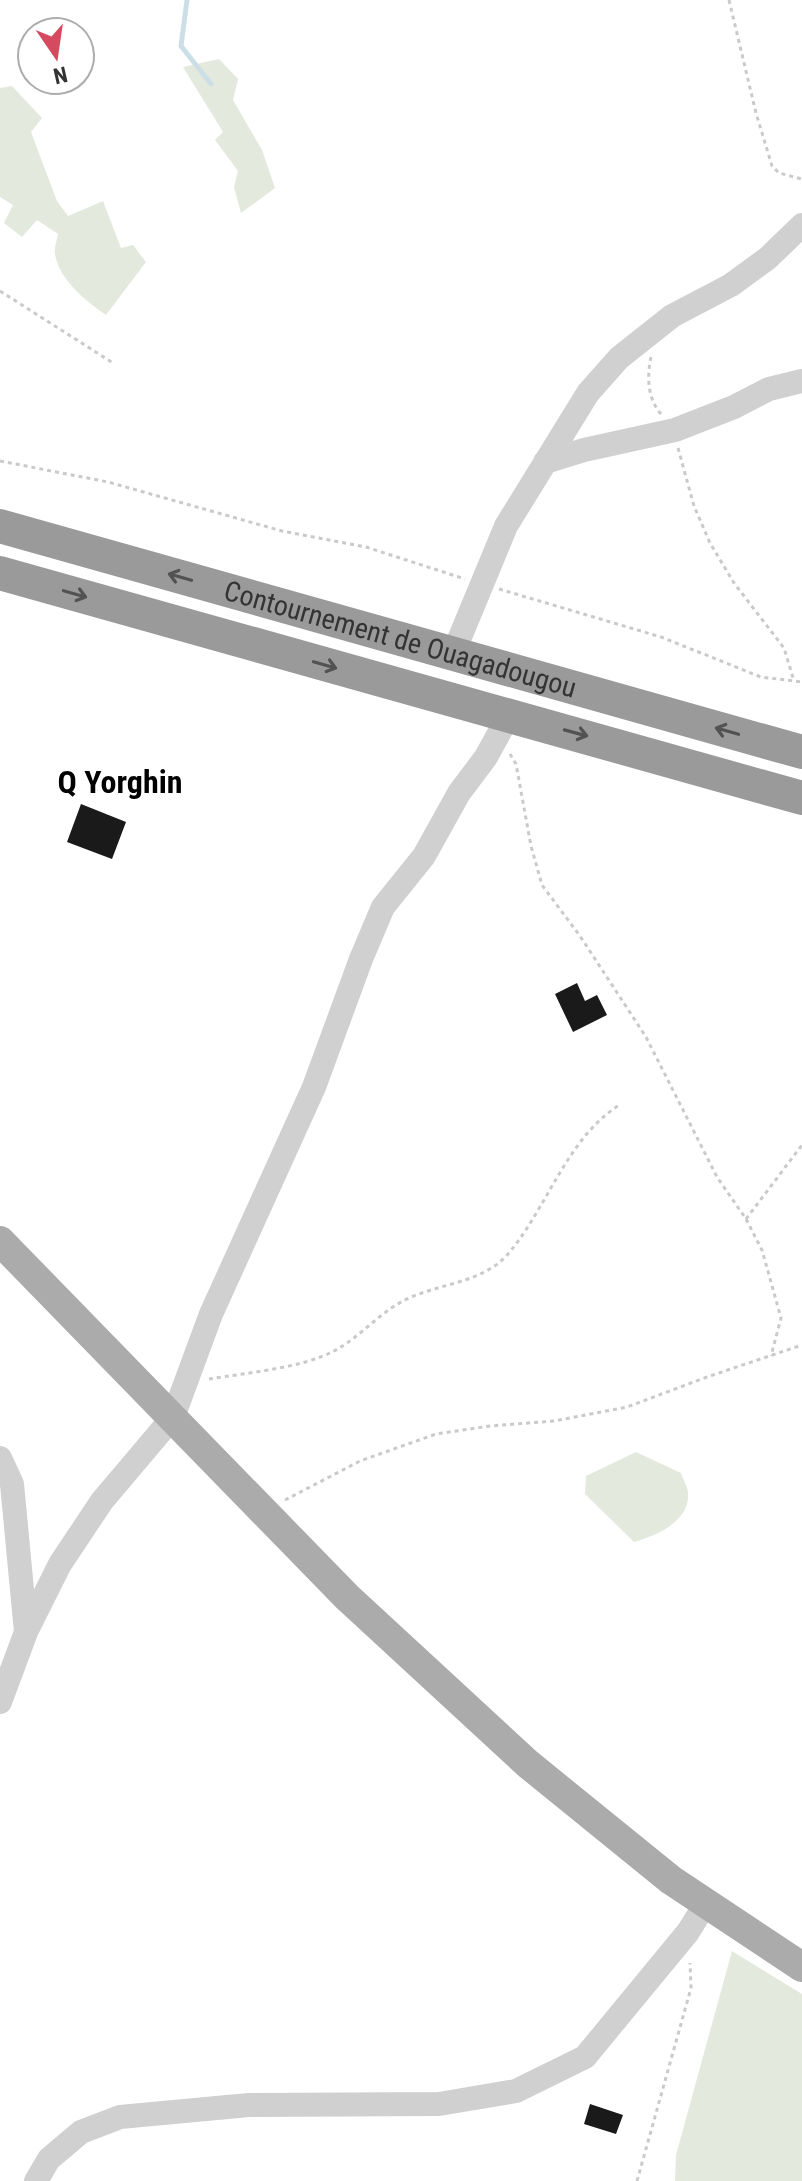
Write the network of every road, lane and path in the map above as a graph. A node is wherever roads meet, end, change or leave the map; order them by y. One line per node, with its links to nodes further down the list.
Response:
1 (729, 0): 2 (path)
2 (802, 179)
3 (802, 225): 5 (street)
4 (0, 291): 6 (path)
5 (656, 330): 8 (path); 10 (street)
6 (113, 363)
7 (802, 381): 8 (street)
8 (675, 430): 10 (street); 15 (path)
9 (0, 461): 13 (path)
10 (545, 462): 13 (street)
11 (0, 526): 14 (highway, Contournement de Ouagadougou, one-way to 11)
12 (0, 573): 17 (highway, Contournement de Ouagadougou, one-way to 17)
13 (480, 584): 14 (street); 15 (path)
14 (453, 654): 18 (highway, Contournement de Ouagadougou, one-way to 14)
15 (794, 681): 16 (path)
16 (802, 682)
17 (504, 724): 19 (highway, Contournement de Ouagadougou, one-way to 19); 22 (path); 26 (street)
18 (802, 752)
19 (802, 798)
20 (621, 1104): 26 (path)
21 (802, 1145): 22 (path)
22 (746, 1219): 25 (path)
23 (0, 1241): 26 (main road)
24 (802, 1345): 25 (path)
25 (771, 1356): 28 (path)
26 (178, 1403): 28 (main road); 29 (street)
27 (0, 1458): 29 (street)
28 (264, 1510): 31 (main road)
29 (26, 1632): 30 (street)
30 (0, 1702)
31 (706, 1903): 32 (street); 33 (main road)
32 (688, 1932): 34 (street); 35 (path)
33 (802, 1967)
34 (36, 2181)
35 (637, 2181)

